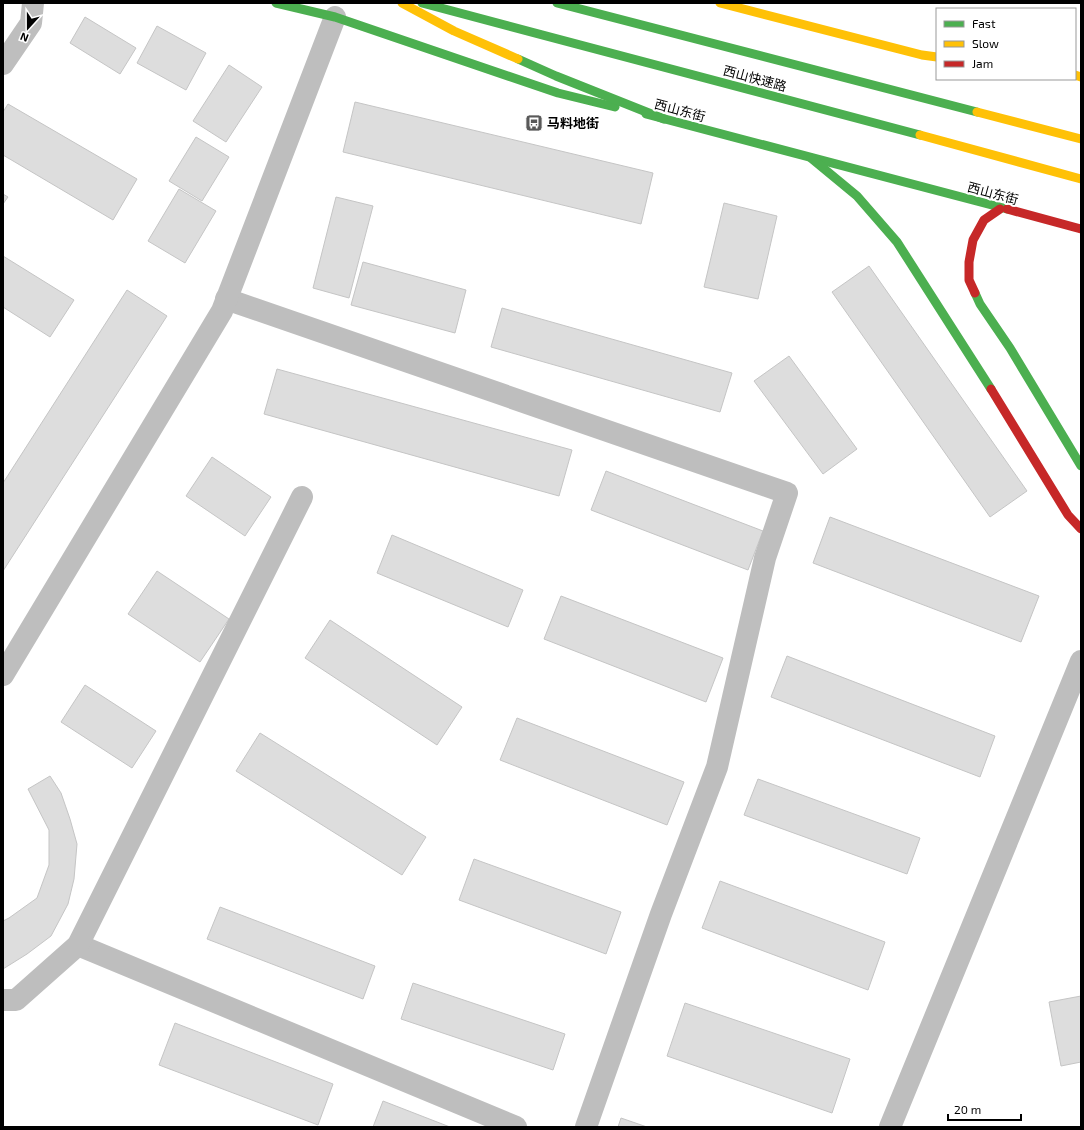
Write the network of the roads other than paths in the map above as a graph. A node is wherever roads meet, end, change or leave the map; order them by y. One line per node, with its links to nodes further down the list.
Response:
1 (33, 3): 9 (street)
2 (276, 3): 7 (main road, 西山东街)
3 (402, 3): 10 (main road)
4 (422, 3): 13 (main road, 西山快速路)
5 (557, 3): 11 (main road, 西山快速路)
6 (720, 3): 8 (main road)
7 (335, 17): 10 (main road, 西山东街); 16 (street)
8 (936, 56)
9 (3, 64)
10 (664, 119): 12 (main road, 西山东街)
11 (1081, 139)
12 (811, 158): 14 (main road, 西山东街); 19 (main road)
13 (1081, 180)
14 (1000, 209): 15 (main road, 西山东街); 17 (main road)
15 (1081, 229)
16 (226, 299): 21 (street); 25 (street)
17 (1081, 466)
18 (302, 497): 22 (street)
19 (1081, 529)
20 (1081, 661): 26 (street)
21 (3, 675)
22 (78, 945): 23 (street); 24 (street)
23 (3, 1000)
24 (516, 1127)
25 (586, 1127)
26 (890, 1127)

